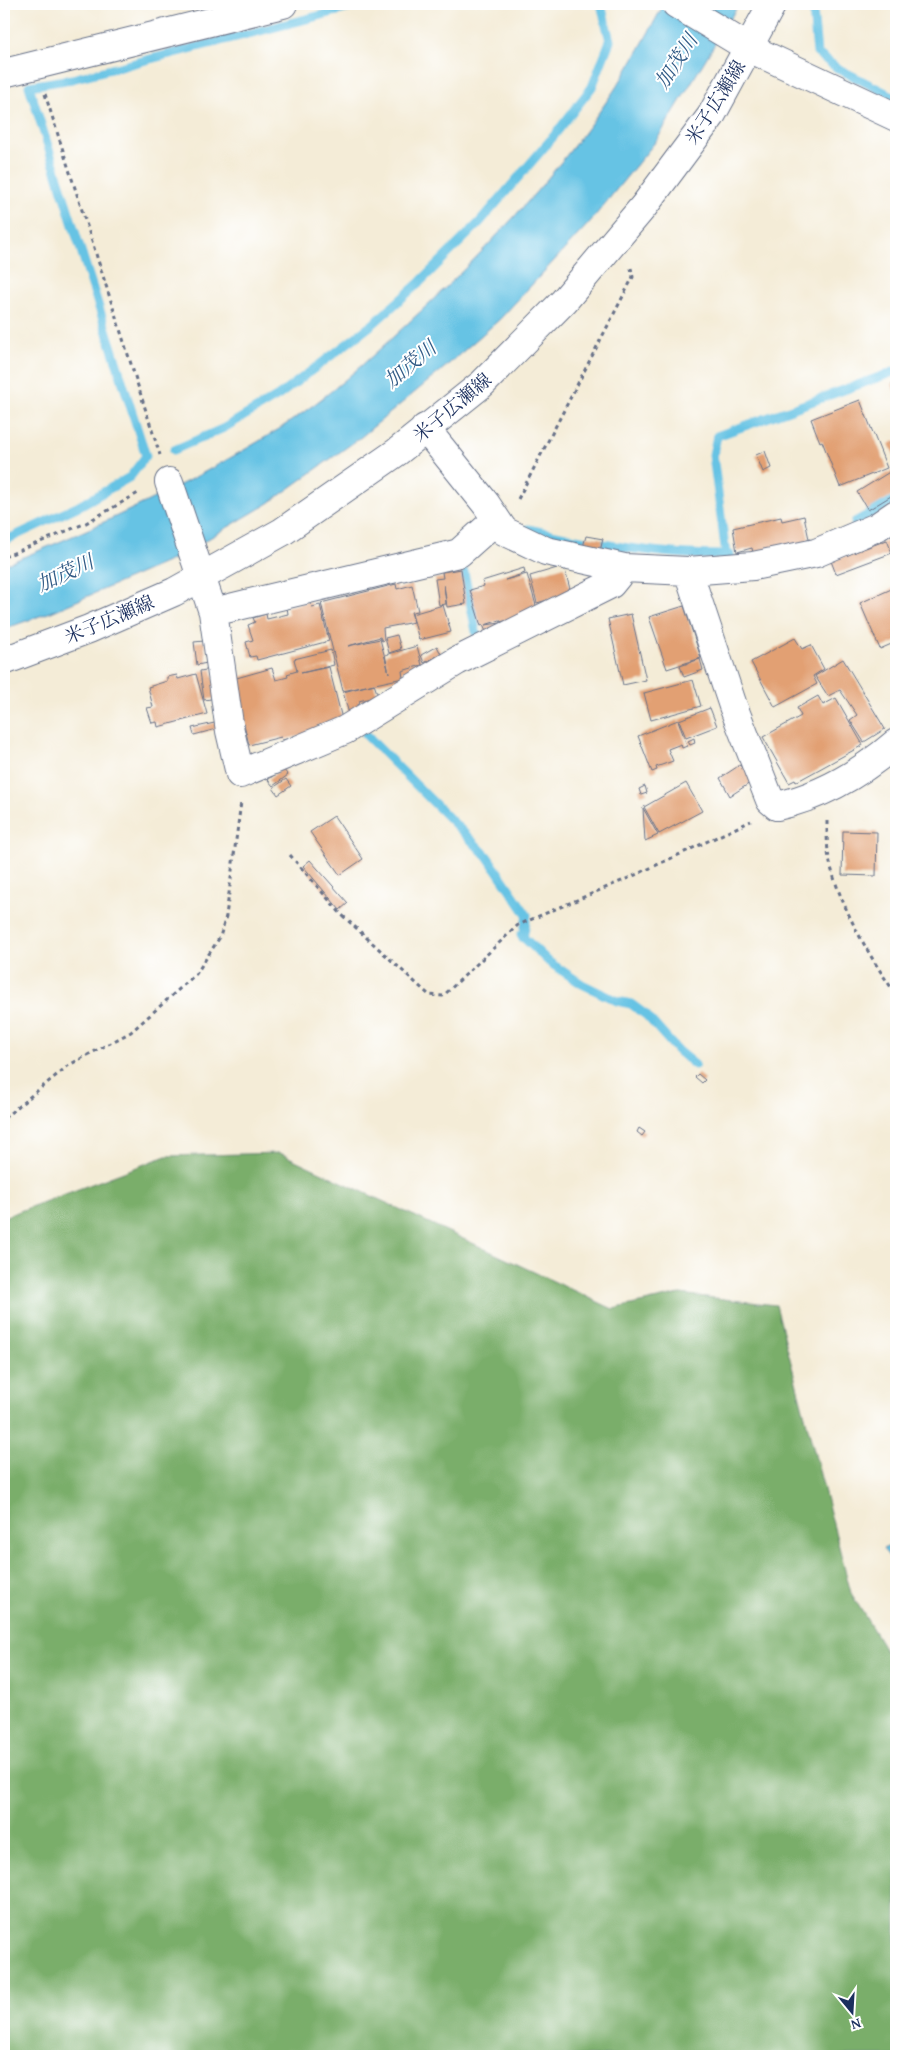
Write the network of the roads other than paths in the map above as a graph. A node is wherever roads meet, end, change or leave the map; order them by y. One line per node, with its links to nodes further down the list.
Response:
1 (283, 4): 5 (street)
2 (676, 4): 4 (street)
3 (772, 4): 4 (street, 米子広瀬線)
4 (749, 48): 6 (street); 7 (street, 米子広瀬線)
5 (4, 73)
6 (896, 117)
7 (425, 428): 10 (street); 11 (street, 米子広瀬線)
8 (168, 479): 11 (street)
9 (896, 514): 13 (street)
10 (500, 525): 12 (street); 14 (street)
11 (197, 568): 14 (street); 15 (street, 米子広瀬線)
12 (624, 568): 13 (street); 14 (street)
13 (688, 571): 16 (street)
14 (213, 612)
15 (4, 661)
16 (896, 744)

